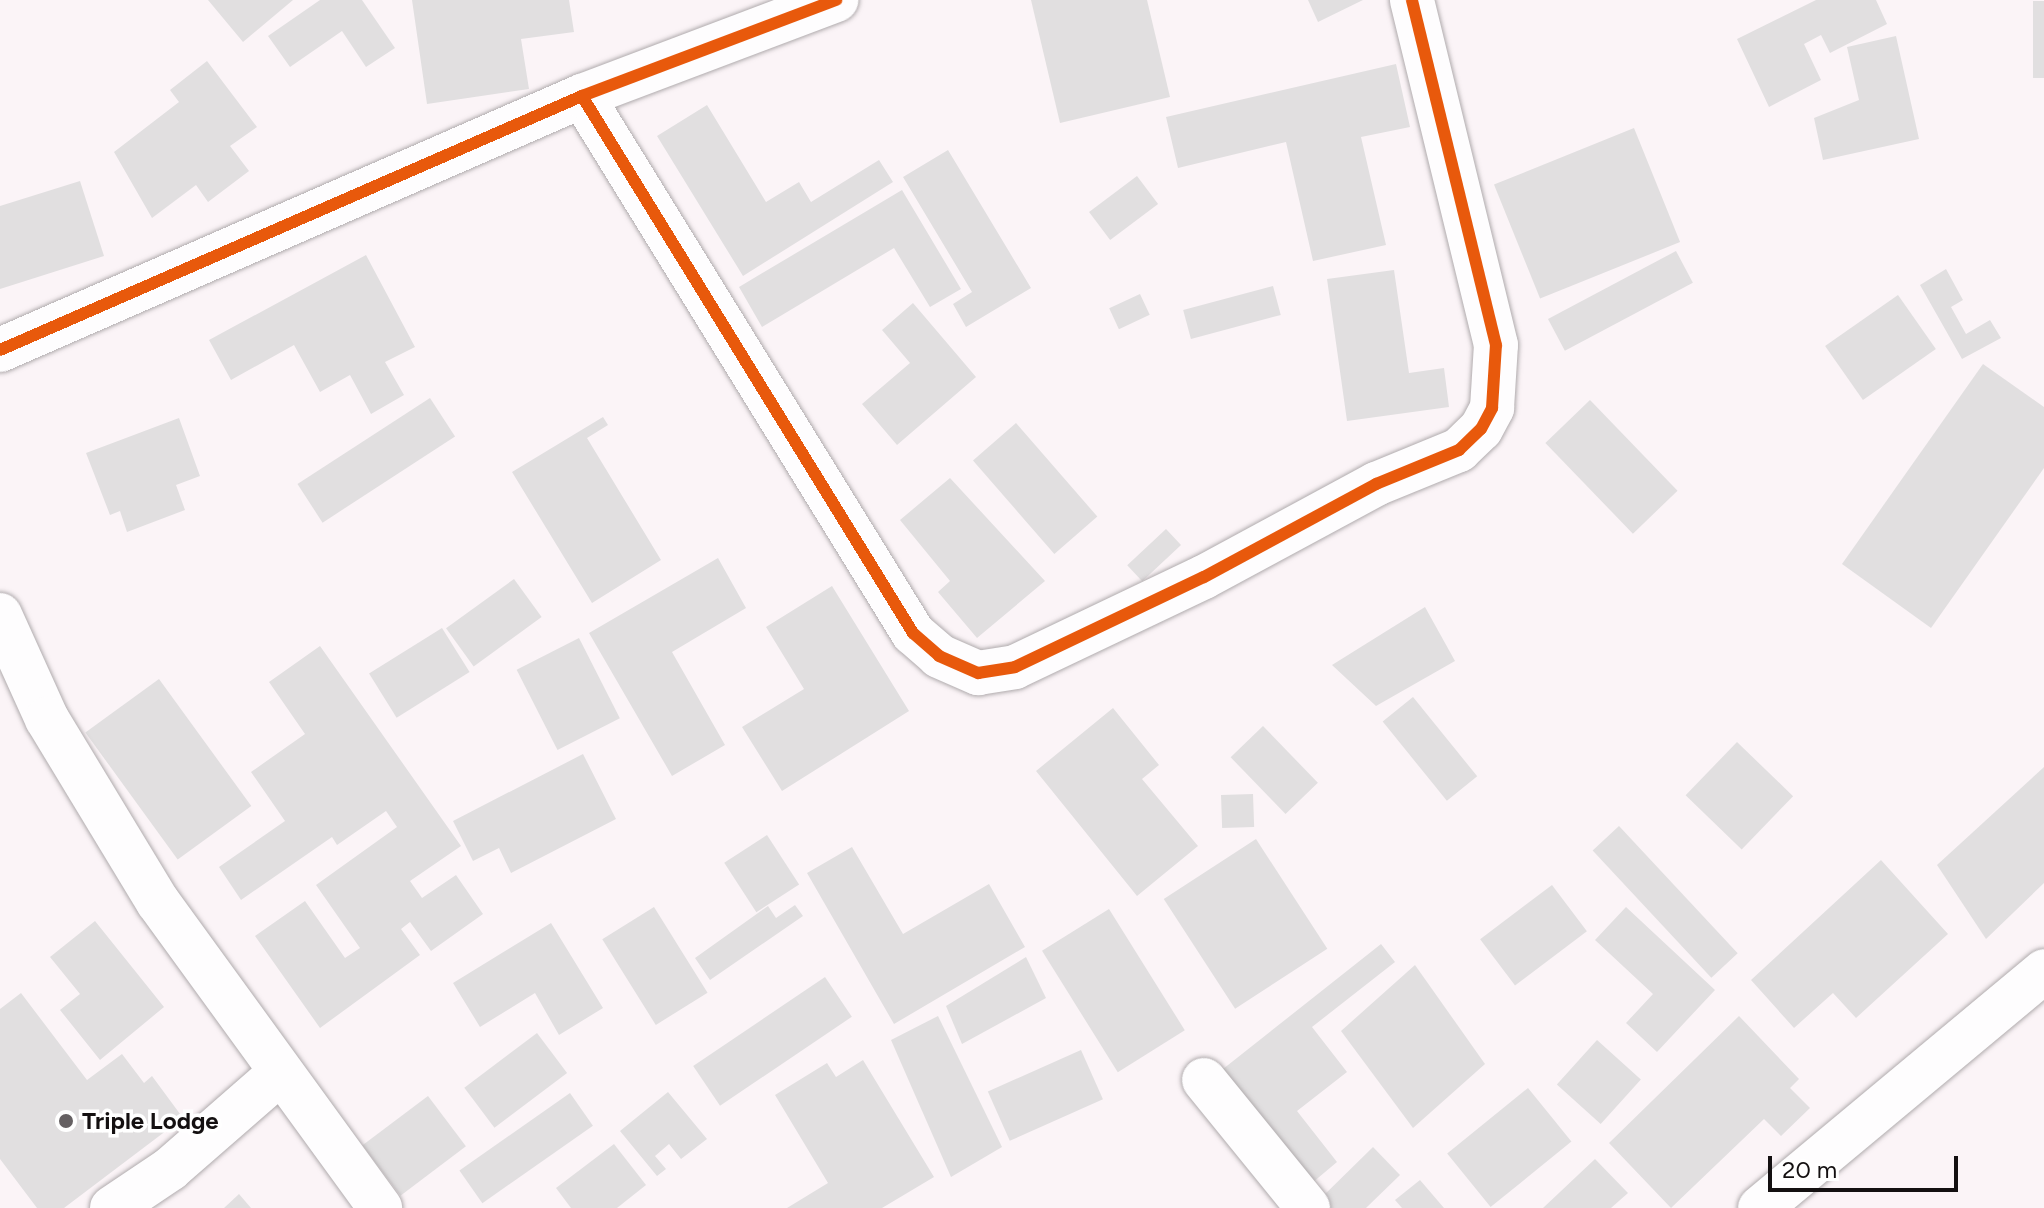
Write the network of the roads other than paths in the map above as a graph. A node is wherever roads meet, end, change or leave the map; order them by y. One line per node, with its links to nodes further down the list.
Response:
1 (836, 0): 3 (street)
2 (1412, 0): 3 (street)
3 (582, 96): 4 (street)
4 (0, 350)
5 (0, 615): 7 (street)
6 (2044, 971): 12 (street)
7 (281, 1072): 9 (street); 10 (street)
8 (1204, 1080): 11 (street)
9 (112, 1208)
10 (380, 1208)
11 (1308, 1208)
12 (1760, 1208)

